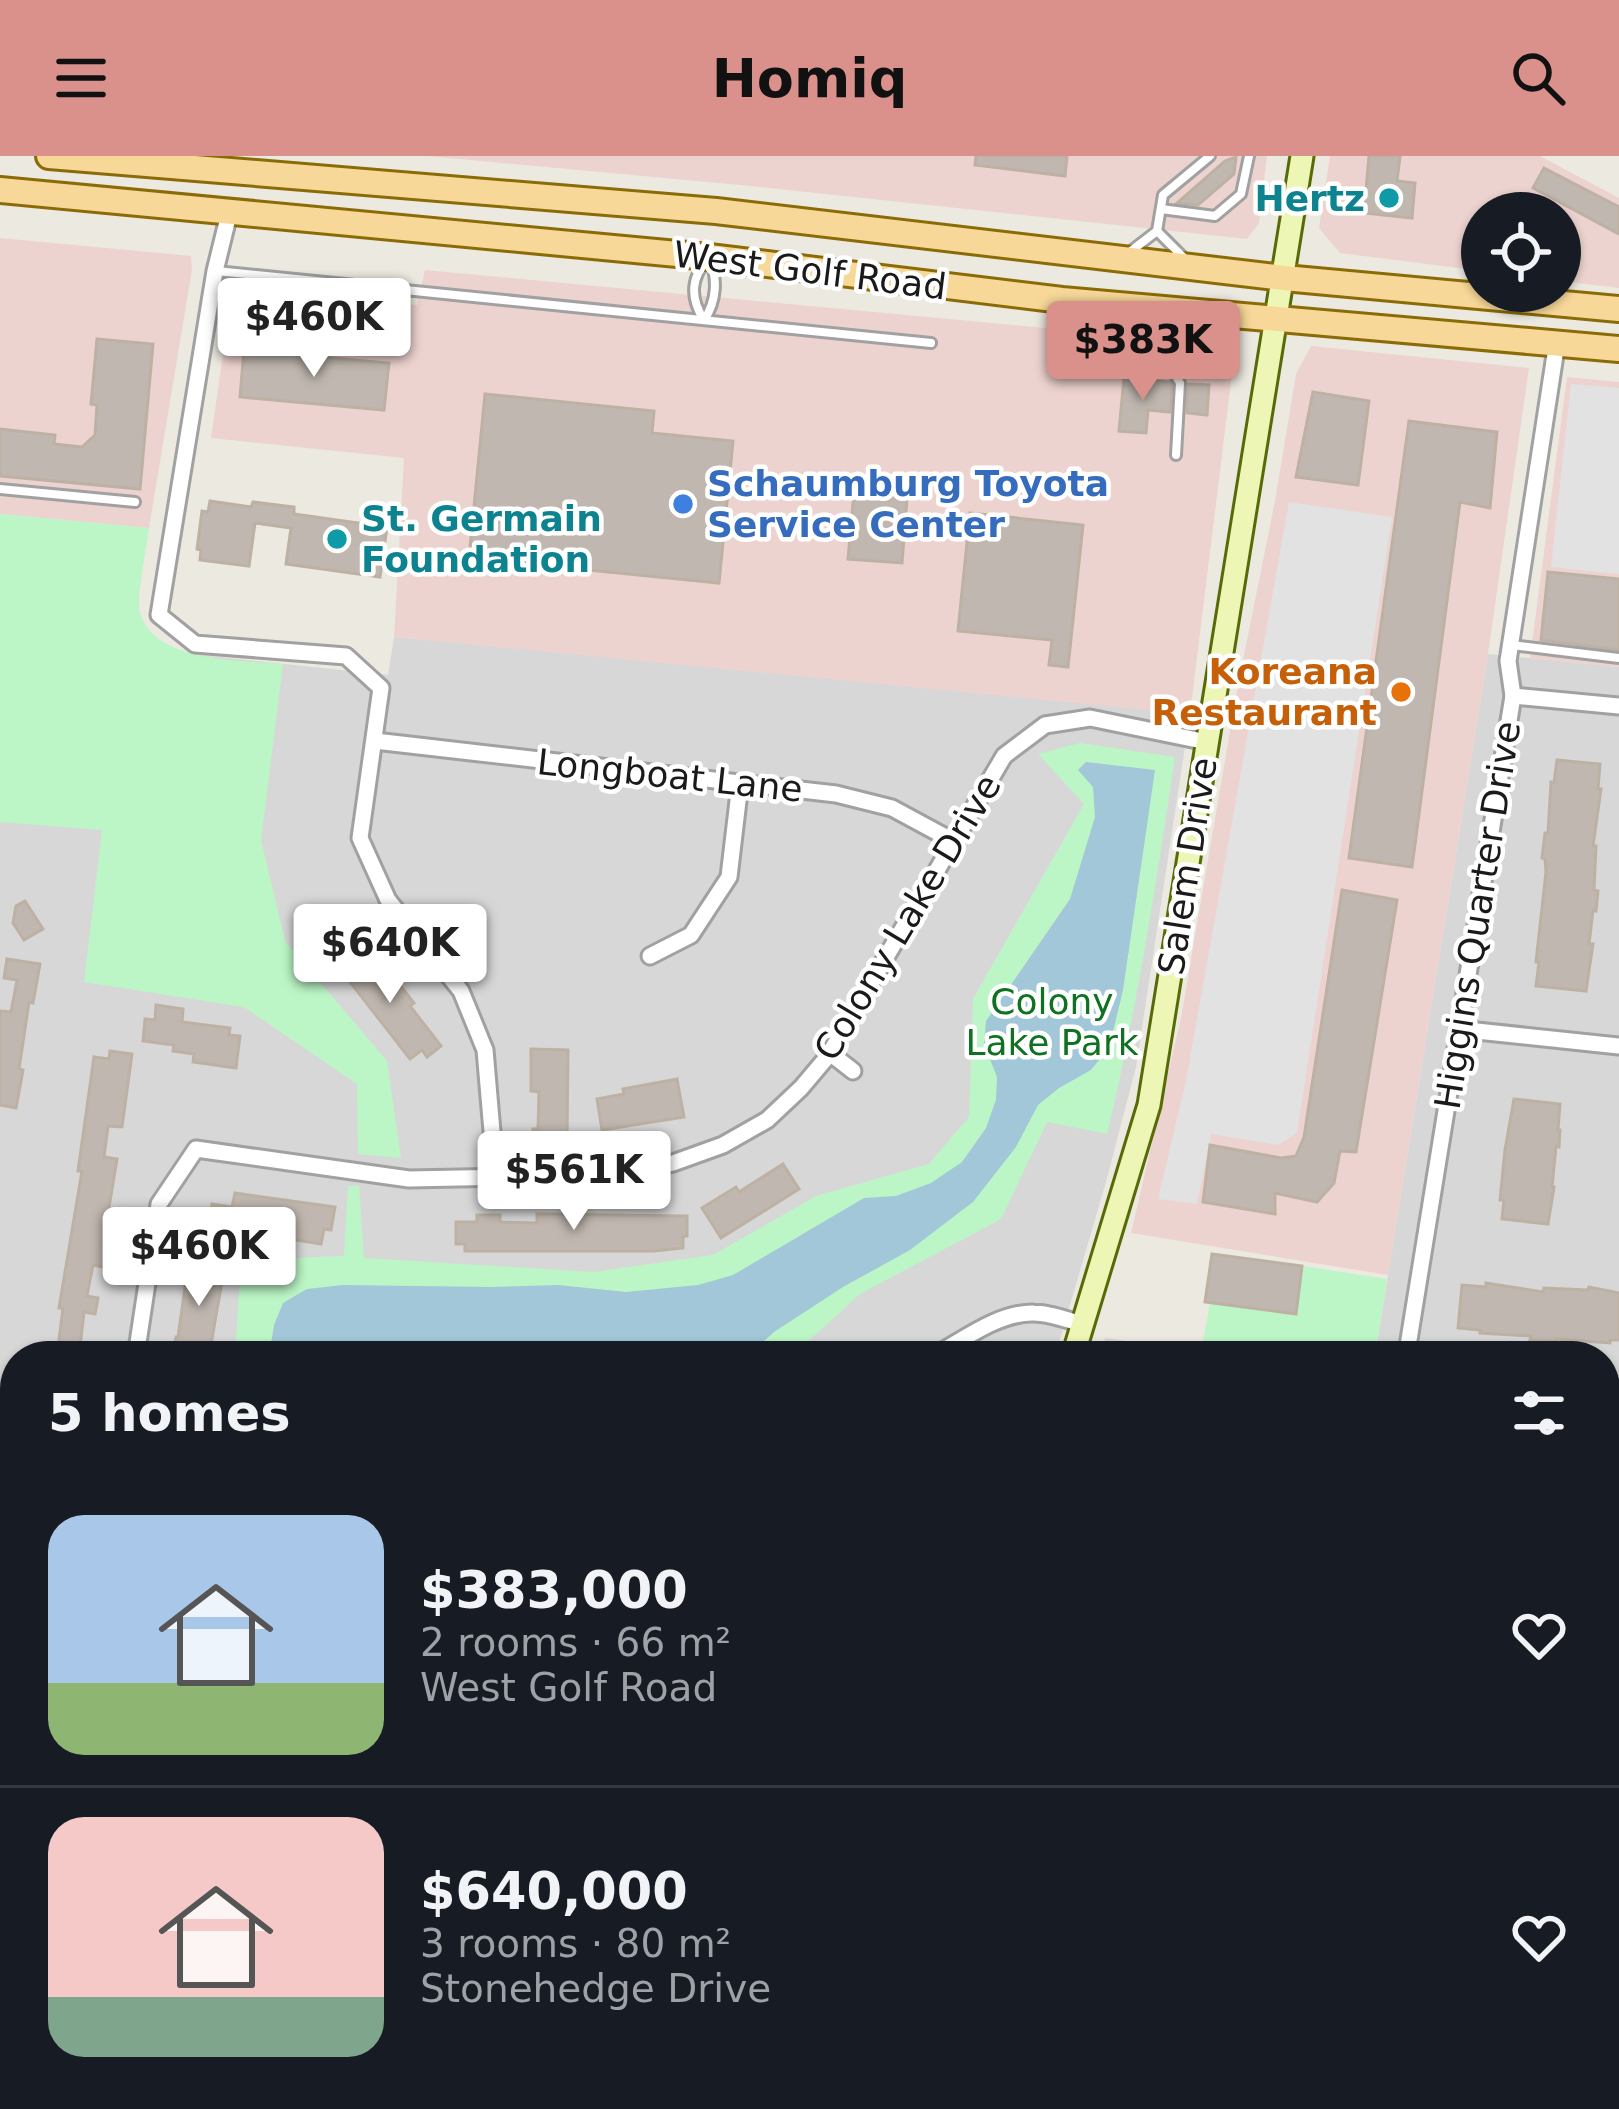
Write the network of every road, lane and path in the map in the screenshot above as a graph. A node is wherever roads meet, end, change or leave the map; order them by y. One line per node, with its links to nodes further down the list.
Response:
1 (49, 156): 10 (main road, West Golf Road)
2 (1210, 156): 6 (lane)
3 (1249, 156): 6 (lane)
4 (1302, 156): 13 (street, Salem Drive)
5 (0, 190): 7 (main road, West Golf Road)
6 (1161, 209): 8 (lane)
7 (230, 210): 9 (main road, West Golf Road); 12 (street)
8 (1157, 231): 10 (lane); 11 (lane)
9 (709, 256): 15 (main road, West Golf Road); 16 (lane); 16 (lane)
10 (1119, 257): 11 (main road, West Golf Road)
11 (1194, 266): 13 (main road, West Golf Road)
12 (215, 271): 16 (lane); 28 (street)
13 (1284, 278): 14 (main road, West Golf Road); 15 (street, Salem Drive)
14 (1619, 309)
15 (1278, 318): 17 (main road, West Golf Road); 29 (street, Salem Drive)
16 (704, 320): 18 (lane)
17 (1557, 342): 19 (main road, West Golf Road); 24 (street, Higgins Quarter Drive)
18 (931, 343)
19 (1619, 349)
20 (1170, 367): 21 (lane)
21 (1176, 455)
22 (0, 489): 23 (lane)
23 (135, 502)
24 (1510, 645): 25 (lane); 26 (street, Higgins Quarter Drive)
25 (1619, 658)
26 (1513, 696): 27 (street); 33 (street, Higgins Quarter Drive)
27 (1619, 706)
28 (376, 741): 30 (street, Longboat Lane); 37 (street)
29 (1207, 742): 31 (street, Colony Lake Drive); 38 (street, Salem Drive)
30 (740, 784): 31 (street, Longboat Lane); 32 (street)
31 (955, 842): 35 (street, Colony Lake Drive)
32 (650, 956)
33 (1458, 1029): 34 (street); 42 (street, Higgins Quarter Drive)
34 (1619, 1046)
35 (830, 1053): 36 (street); 37 (street, Colony Lake Drive)
36 (853, 1071)
37 (496, 1178): 39 (street, Colony Lake Drive)
38 (1082, 1324): 40 (street); 41 (street, Salem Drive)
39 (138, 1341)
40 (961, 1341)
41 (1077, 1341)
42 (1409, 1341)

